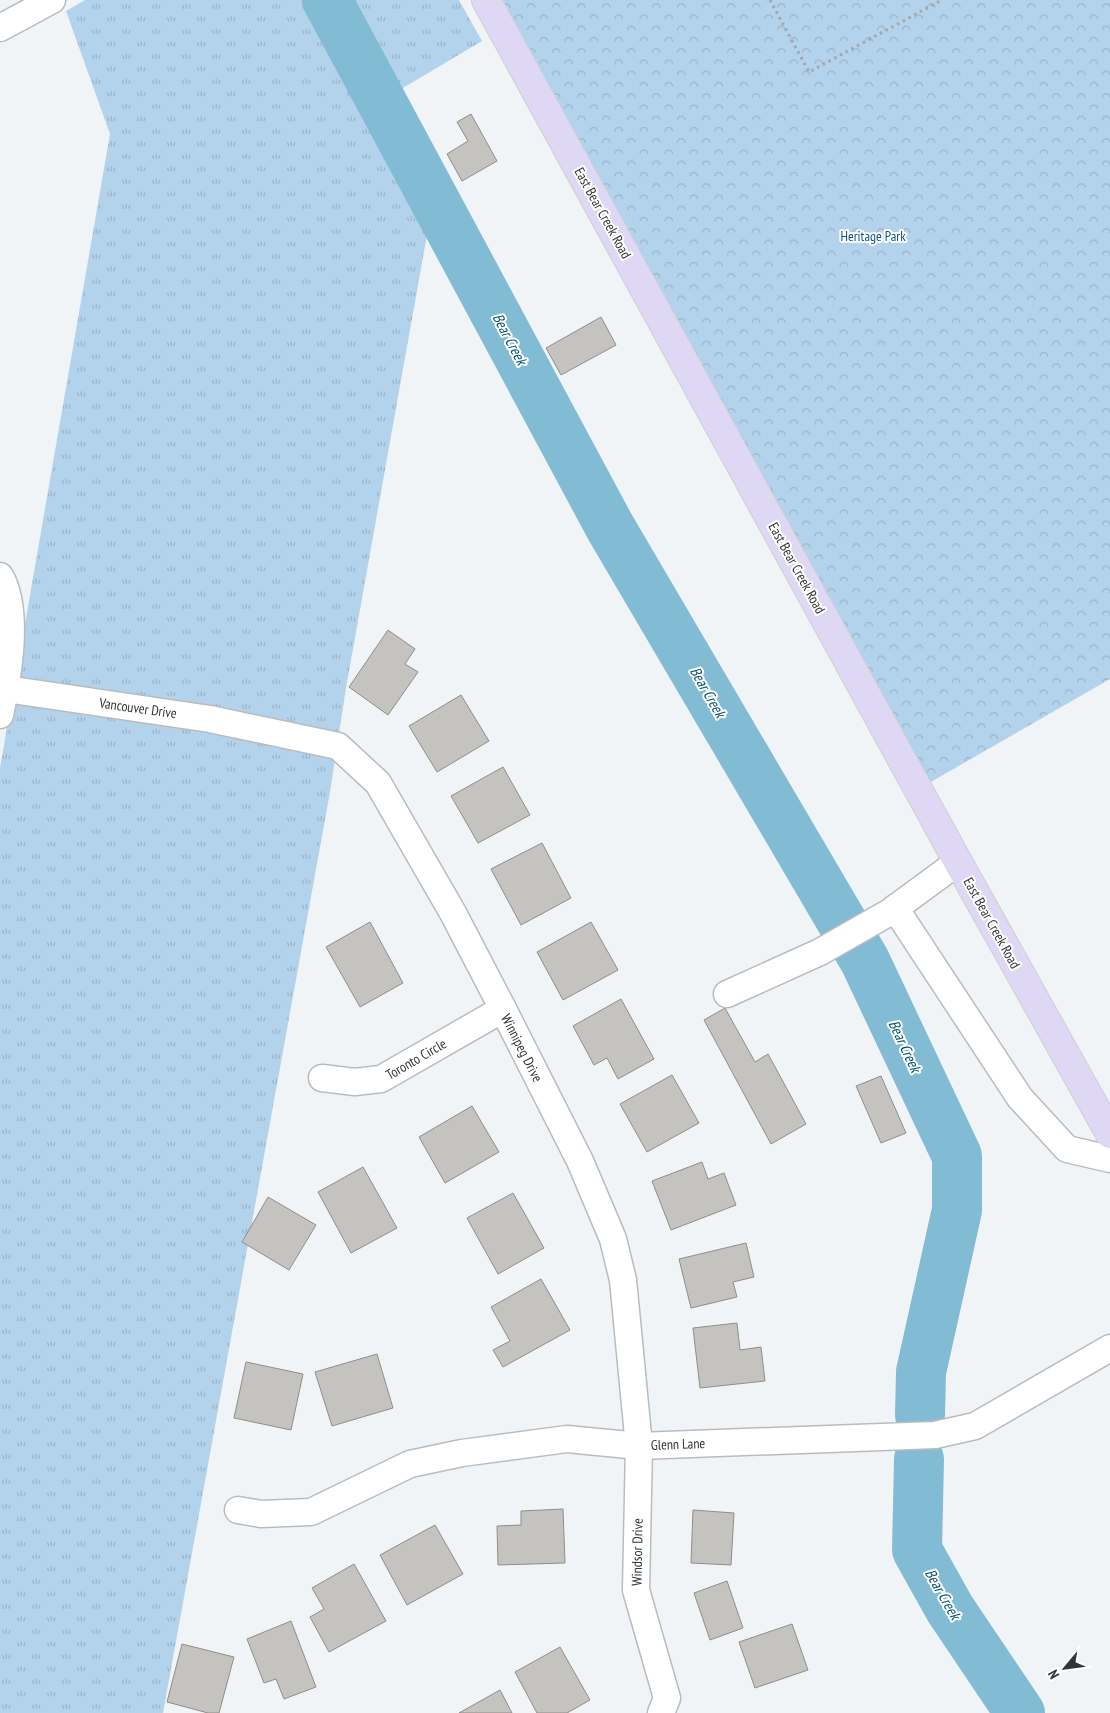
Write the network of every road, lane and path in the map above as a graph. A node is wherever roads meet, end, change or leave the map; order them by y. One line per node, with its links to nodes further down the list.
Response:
1 (52, 0): 5 (street)
2 (486, 0): 10 (main road, East Bear Creek Road)
3 (770, 0): 4 (path)
4 (942, 0)
5 (0, 28)
6 (0, 576): 7 (street)
7 (3, 688): 8 (street); 9 (street, Vancouver Drive)
8 (0, 715)
9 (275, 732): 13 (street, Winnipeg Drive)
10 (958, 862): 11 (street); 15 (main road, East Bear Creek Road)
11 (895, 908): 12 (street); 16 (street)
12 (727, 994)
13 (503, 1010): 14 (street, Toronto Circle); 18 (street, Winnipeg Drive)
14 (322, 1078)
15 (1110, 1134)
16 (1110, 1158)
17 (1110, 1348): 18 (street, Glenn Lane)
18 (639, 1446): 19 (street, Glenn Lane); 20 (street, Windsor Drive)
19 (238, 1510)
20 (661, 1713)

